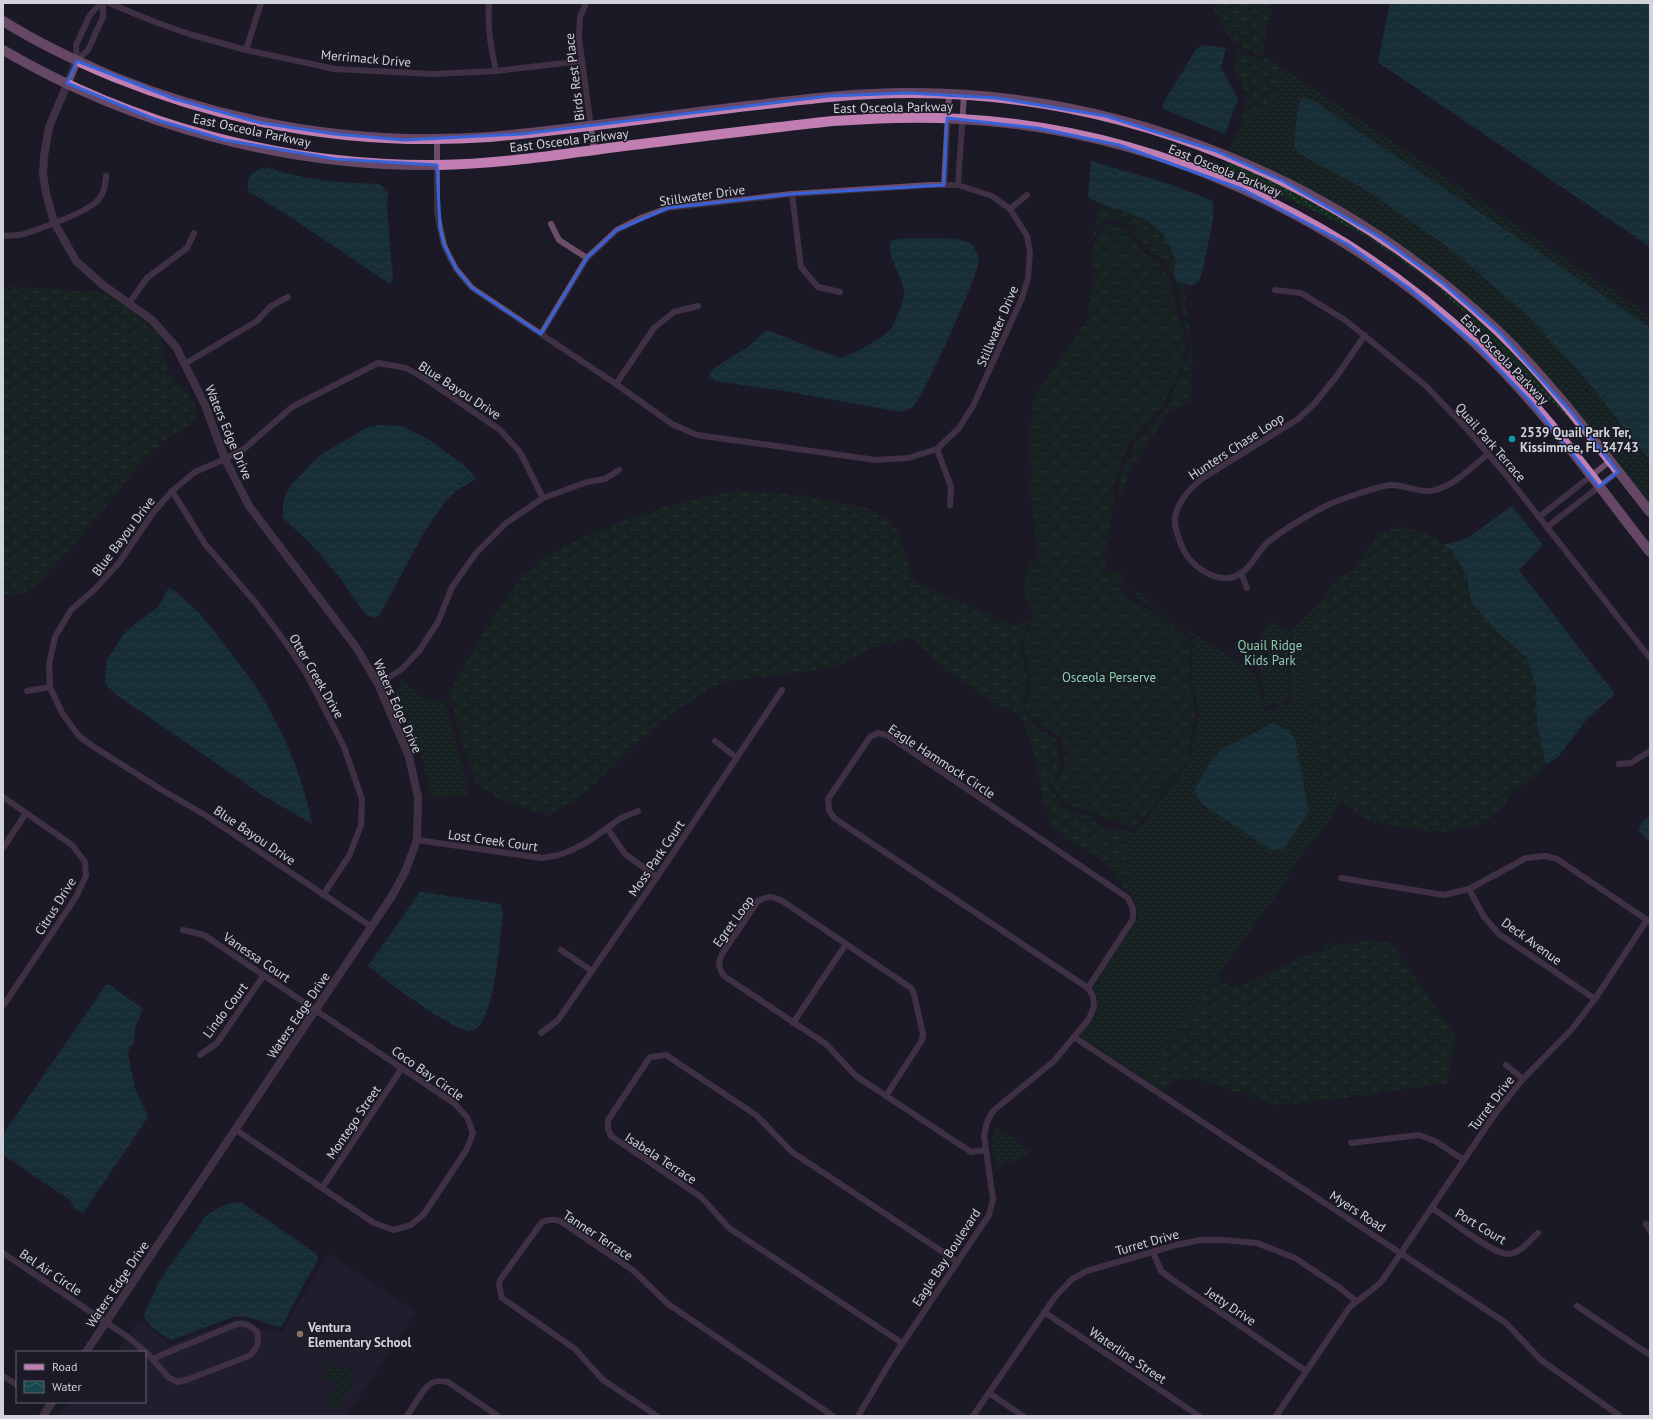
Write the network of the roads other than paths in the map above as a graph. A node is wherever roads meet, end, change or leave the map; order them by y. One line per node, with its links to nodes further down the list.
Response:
1 (102, 3): 9 (street, Waters Edge Drive); 9 (street, Waters Edge Drive)
2 (109, 3): 8 (street, Merrimack Drive)
3 (261, 3): 8 (street)
4 (489, 3): 11 (street)
5 (586, 3): 10 (street, Birds Rest Place)
6 (3, 21): 9 (main road, East Osceola Parkway)
7 (3, 50): 12 (main road, East Osceola Parkway)
8 (246, 50): 11 (street, Merrimack Drive)
9 (77, 61): 12 (street, Waters Edge Drive); 18 (main road, East Osceola Parkway)
10 (582, 61): 11 (street, Merrimack Drive); 17 (street, Birds Rest Place)
11 (496, 71)
12 (67, 83): 20 (main road, East Osceola Parkway); 27 (street, Waters Edge Drive)
13 (949, 94): 14 (main road, East Osceola Parkway); 15 (street); 17 (main road, East Osceola Parkway)
14 (964, 95): 16 (street); 44 (main road, East Osceola Parkway)
15 (947, 118): 16 (main road, East Osceola Parkway); 19 (main road, East Osceola Parkway); 22 (street)
16 (962, 119): 23 (street); 47 (main road, East Osceola Parkway)
17 (591, 126): 18 (main road, East Osceola Parkway); 19 (street, Birds Rest Place)
18 (437, 140): 20 (street, Stillwater Drive)
19 (594, 150): 20 (main road, East Osceola Parkway)
20 (437, 165): 37 (street, Stillwater Drive)
21 (106, 176): 27 (street)
22 (944, 185): 23 (street, Stillwater Drive); 24 (street, Stillwater Drive)
23 (958, 185): 26 (street, Stillwater Drive)
24 (792, 194): 31 (street, Stillwater Drive); 33 (street)
25 (1027, 195): 26 (street)
26 (1010, 209): 41 (street, Stillwater Drive)
27 (54, 222): 30 (street); 35 (street, Waters Edge Drive)
28 (551, 224): 31 (street)
29 (194, 234): 35 (street)
30 (3, 236)
31 (587, 258): 37 (street, Stillwater Drive)
32 (1275, 290): 38 (street, Quail Park Terrace)
33 (840, 292)
34 (288, 297): 39 (street)
35 (129, 303): 39 (street, Waters Edge Drive)
36 (698, 306): 40 (street)
37 (541, 334): 40 (street, Stillwater Drive)
38 (1365, 335): 42 (street, Quail Park Terrace); 56 (street, Hunters Chase Loop)
39 (186, 363): 43 (street, Waters Edge Drive)
40 (616, 384): 41 (street, Stillwater Drive)
41 (937, 449): 51 (street)
42 (1488, 454): 53 (street, Quail Park Terrace); 56 (street)
43 (225, 459): 49 (street, Blue Bayou Drive); 50 (street, Blue Bayou Drive); 59 (street, Waters Edge Drive)
44 (1610, 461): 46 (main road, East Osceola Parkway); 47 (street)
45 (619, 470): 50 (street)
46 (1618, 472): 48 (street); 52 (main road, East Osceola Parkway)
47 (1590, 476): 48 (main road, East Osceola Parkway); 53 (street)
48 (1599, 487): 54 (street); 55 (main road, East Osceola Parkway)
49 (172, 491): 60 (street, Blue Bayou Drive); 76 (street, Otter Creek Drive)
50 (544, 498): 59 (street)
51 (950, 505)
52 (1650, 512)
53 (1539, 516): 54 (street, Quail Park Terrace)
54 (1547, 527): 58 (street, Quail Park Terrace)
55 (1650, 552)
56 (1241, 573): 57 (street)
57 (1247, 588)
58 (1650, 658)
59 (378, 684): 71 (street, Waters Edge Drive)
60 (50, 687): 62 (street); 76 (street, Blue Bayou Drive)
61 (782, 690): 65 (street, Moss Park Court)
62 (27, 691)
63 (714, 741): 65 (street)
64 (1650, 751): 66 (street)
65 (737, 758): 73 (street, Moss Park Court)
66 (1619, 764)
67 (3, 797): 69 (street, Citrus Drive)
68 (638, 811): 70 (street, Lost Creek Court)
69 (26, 812): 72 (street); 86 (street, Citrus Drive)
70 (607, 828): 71 (street, Lost Creek Court); 73 (street)
71 (417, 840): 78 (street, Waters Edge Drive)
72 (3, 848)
73 (657, 877): 82 (street, Moss Park Court)
74 (1342, 878): 75 (street)
75 (1469, 889): 77 (street); 85 (street, Deck Avenue)
76 (323, 895): 78 (street, Blue Bayou Drive)
77 (1649, 921): 85 (street, Turret Drive)
78 (372, 928): 87 (street, Waters Edge Drive)
79 (183, 930): 83 (street, Vanessa Court)
80 (846, 944): 88 (street); 88 (street, Egret Loop); 95 (street, Egret Loop)
81 (561, 950): 82 (street)
82 (592, 971): 89 (street, Moss Park Court)
83 (264, 975): 87 (street, Vanessa Court); 91 (street, Lindo Court)
84 (1088, 988): 84 (street, Eagle Hammock Circle); 90 (street)
85 (1595, 999): 94 (street, Turret Drive)
86 (3, 1006)
87 (316, 1010): 93 (street, Coco Bay Circle); 96 (street, Waters Edge Drive)
88 (794, 1023): 95 (street, Egret Loop)
89 (541, 1033)
90 (1074, 1037): 98 (street, Eagle Bay Boulevard); 107 (street, Myers Road)
91 (200, 1055)
92 (1506, 1065): 94 (street)
93 (402, 1068): 100 (street, Montego Street); 100 (street, Coco Bay Circle)
94 (1523, 1079): 99 (street, Turret Drive)
95 (886, 1096): 98 (street, Egret Loop)
96 (236, 1130): 100 (street, Coco Bay Circle); 112 (street, Waters Edge Drive)
97 (1352, 1143): 99 (street)
98 (985, 1150): 108 (street, Eagle Bay Boulevard)
99 (1464, 1160): 101 (street, Turret Drive)
100 (322, 1188)
101 (1432, 1208): 104 (street, Port Court); 107 (street, Turret Drive)
102 (1646, 1224): 103 (street)
103 (1650, 1231)
104 (1538, 1233)
105 (1152, 1252): 109 (street, Turret Drive); 111 (street, Turret Drive); 119 (street, Jetty Drive)
106 (3, 1253): 112 (street, Bel Air Circle)
107 (1402, 1253): 109 (street, Turret Drive); 134 (street, Myers Road)
108 (958, 1262): 113 (street, Eagle Bay Boulevard); 113 (street, Isabela Terrace)
109 (1356, 1301): 119 (street, Turret Drive)
110 (1577, 1306): 117 (street)
111 (1044, 1312): 122 (street, Turret Drive); 132 (street, Waterline Street)
112 (106, 1323): 114 (street, Waters Edge Drive); 115 (street, Bel Air Circle)
113 (902, 1343): 129 (street, Eagle Bay Boulevard)
114 (87, 1351)
115 (143, 1351)
116 (146, 1354): 118 (street, Bel Air Circle)
117 (1650, 1355)
118 (153, 1360): 118 (street, Bel Air Circle)
119 (1306, 1371): 133 (street, Turret Drive)
120 (3, 1376): 121 (street)
121 (16, 1384)
122 (989, 1393): 130 (street, Turret Drive); 131 (street)
123 (48, 1403): 124 (street)
124 (43, 1416)
125 (407, 1416): 126 (street)
126 (498, 1416)
127 (657, 1416): 128 (street, Tanner Terrace)
128 (833, 1416)
129 (858, 1416)
130 (973, 1416)
131 (1023, 1416)
132 (1199, 1416)
133 (1276, 1416)
134 (1620, 1416)

